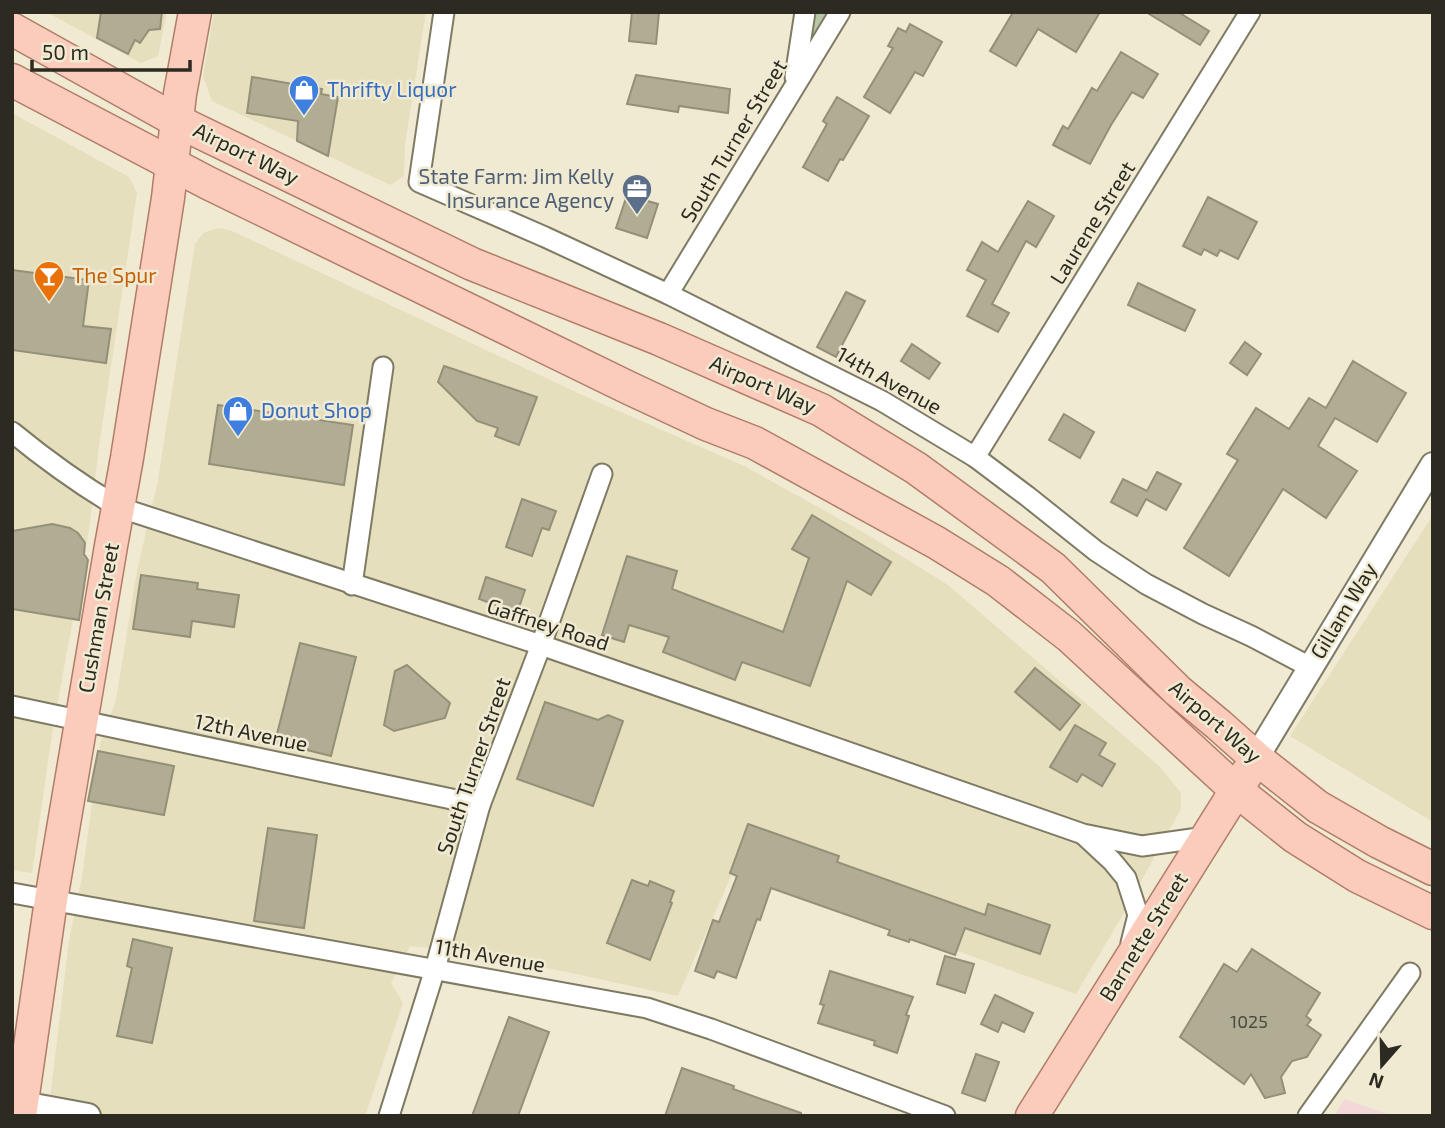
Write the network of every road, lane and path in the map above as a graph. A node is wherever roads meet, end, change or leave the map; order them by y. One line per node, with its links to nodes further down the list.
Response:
1 (195, 12): 9 (main road, Cushman Street)
2 (444, 12): 11 (street, 14th Avenue)
3 (805, 12): 8 (street)
4 (840, 12): 8 (street, South Turner Street)
5 (1251, 12): 14 (street, Laurene Street)
6 (12, 29): 9 (main road, Airport Way)
7 (12, 79): 10 (main road, Airport Way)
8 (794, 86): 11 (street, South Turner Street)
9 (177, 121): 10 (main road, Cushman Street); 23 (main road, Airport Way)
10 (172, 164): 17 (main road, Cushman Street); 24 (main road, Airport Way)
11 (668, 294): 14 (street, 14th Avenue)
12 (383, 368): 18 (street)
13 (12, 432): 17 (street, Gaffney Road)
14 (975, 457): 20 (street, 14th Avenue)
15 (1433, 465): 20 (street, Gillam Way)
16 (602, 474): 19 (street, South Turner Street)
17 (118, 507): 18 (street, Gaffney Road); 22 (main road, Cushman Street)
18 (352, 585): 19 (street, Gaffney Road)
19 (541, 645): 25 (street, South Turner Street); 26 (street, Gaffney Road)
20 (1310, 667): 23 (street, Gillam Way)
21 (12, 706): 22 (street, 12th Avenue)
22 (81, 721): 25 (street, 12th Avenue); 30 (main road, Cushman Street)
23 (1256, 758): 24 (main road, Barnette Street); 28 (main road, Airport Way)
24 (1236, 790): 27 (main road, Barnette Street); 31 (main road, Airport Way)
25 (480, 805): 33 (street, South Turner Street)
26 (1083, 834): 27 (street, Gaffney Road); 32 (street, Gaffney Road)
27 (1206, 838): 32 (main road, Barnette Street)
28 (1433, 869)
29 (12, 893): 30 (street, 11th Avenue)
30 (51, 900): 33 (street, 11th Avenue); 35 (main road, Cushman Street)
31 (1433, 914)
32 (1126, 965): 39 (main road, Barnette Street)
33 (435, 969): 37 (street, South Turner Street); 38 (street, 11th Avenue)
34 (1410, 973): 40 (street)
35 (18, 1107): 36 (street)
36 (88, 1116)
37 (389, 1116)
38 (945, 1116)
39 (1032, 1116)
40 (1308, 1116)

